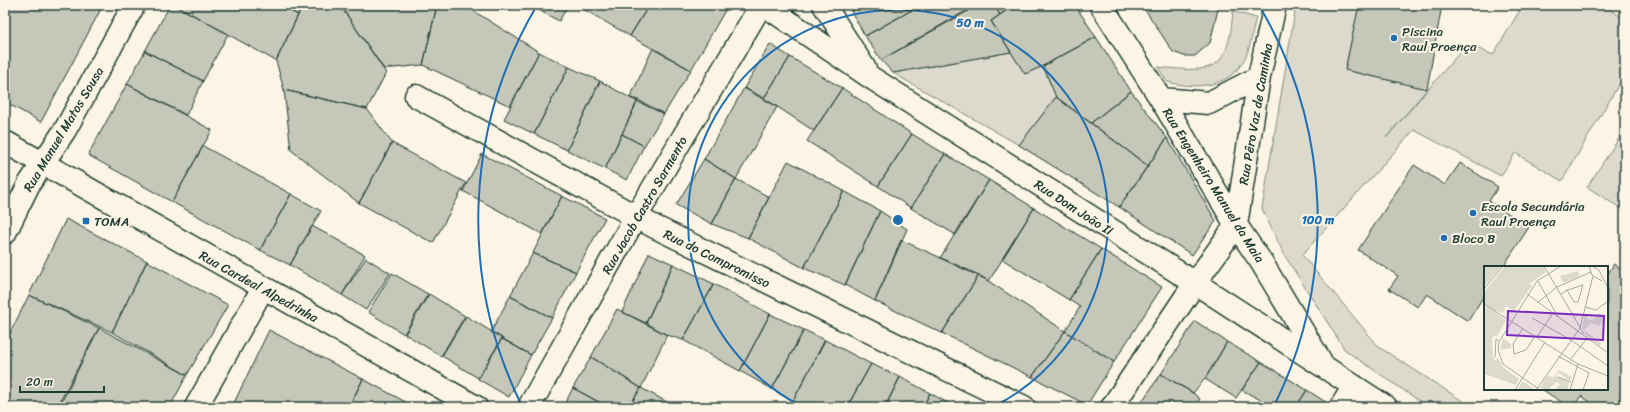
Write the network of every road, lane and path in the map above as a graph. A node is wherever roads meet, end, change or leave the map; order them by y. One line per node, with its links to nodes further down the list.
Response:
1 (134, 5): 12 (street, Rua Manuel Matos Sousa)
2 (761, 5): 13 (street, Rua Jacob Castro Sarmento)
3 (764, 5): 7 (street, Rua Dom João II)
4 (824, 5): 7 (street)
5 (1102, 5): 10 (street, Rua Engenheiro Manuel da Maia)
6 (1275, 5): 8 (street, Rua Pêro Vaz de Caminha)
7 (870, 77): 16 (street, Rua Dom João II)
8 (1259, 77): 10 (street); 14 (street, Rua Pêro Vaz de Caminha)
9 (416, 96): 13 (street, Rua do Compromisso)
10 (1161, 99): 14 (street, Rua Engenheiro Manuel da Maia)
11 (5, 142): 12 (street, Rua Cardeal Alpedrinha)
12 (43, 164): 15 (street, Rua Manuel Matos Sousa); 17 (street, Rua Cardeal Alpedrinha)
13 (636, 216): 22 (street, Rua Jacob Castro Sarmento); 23 (street, Rua do Compromisso)
14 (1236, 225): 16 (street, Rua Pêro Vaz de Caminha); 18 (street, Rua Engenheiro Manuel da Maia)
15 (5, 233)
16 (1195, 282): 18 (street, Rua Dom João II); 24 (street, Rua Pêro Vaz de Caminha)
17 (262, 288): 20 (street); 21 (street, Rua Cardeal Alpedrinha)
18 (1324, 366): 19 (street, Rua Dom João II)
19 (1354, 386): 25 (street); 26 (street, Rua Dom João II)
20 (196, 407)
21 (476, 407)
22 (529, 407)
23 (1024, 407)
24 (1112, 407)
25 (1341, 407)
26 (1386, 407)

